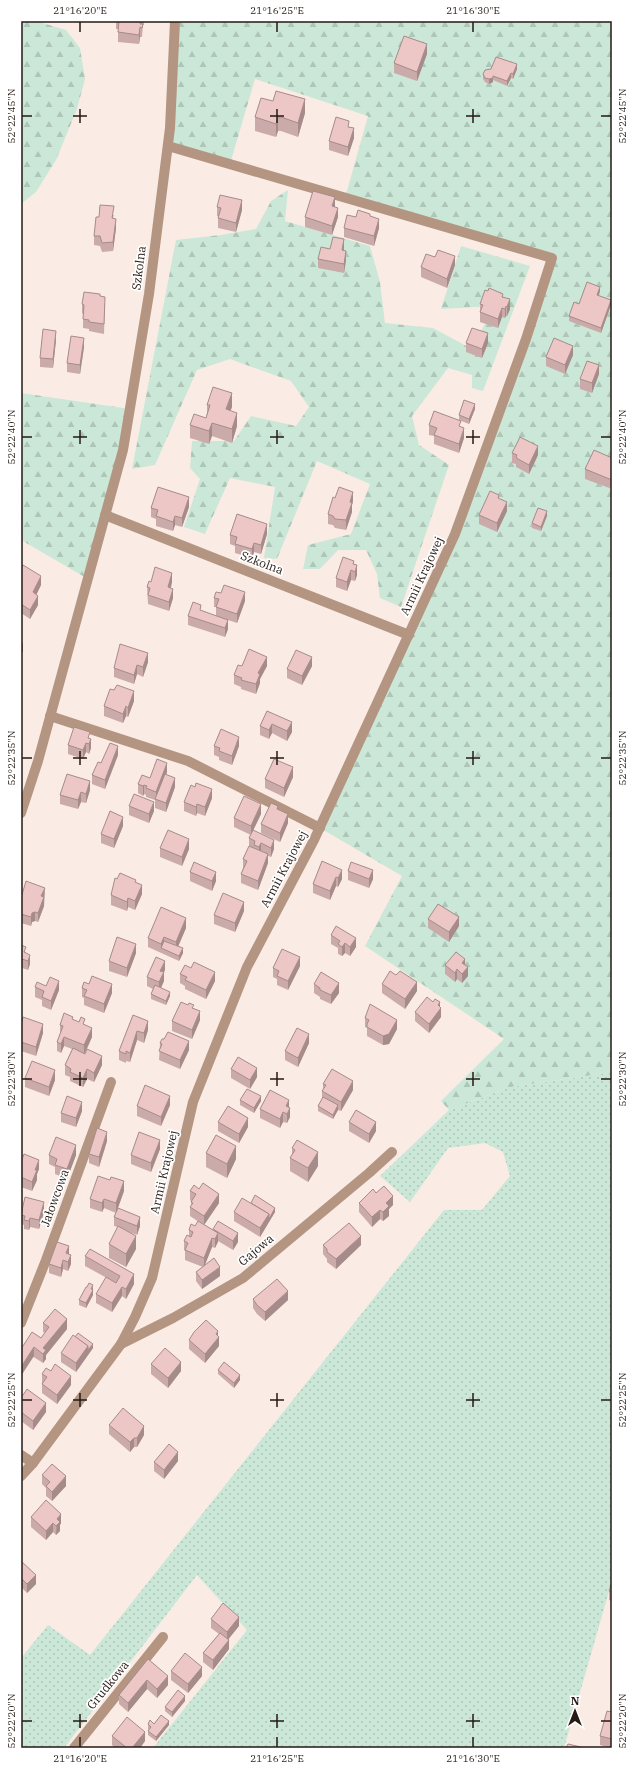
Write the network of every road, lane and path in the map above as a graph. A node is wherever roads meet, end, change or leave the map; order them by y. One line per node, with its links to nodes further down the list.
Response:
1 (175, 21): 2 (street, Szkolna)
2 (168, 146): 3 (street, Szkolna); 4 (street, Armii Krajowej)
3 (105, 515): 4 (street, Szkolna); 5 (street, Szkolna)
4 (409, 635): 7 (street, Armii Krajowej)
5 (50, 716): 6 (street, Szkolna); 7 (street)
6 (21, 813)
7 (320, 828): 11 (street, Armii Krajowej)
8 (111, 1082): 10 (street, Jałowcowa)
9 (392, 1152): 11 (street, Gajowa)
10 (21, 1323)
11 (121, 1344): 13 (street, Armii Krajowej)
12 (21, 1455): 13 (street)
13 (33, 1463): 14 (street, Armii Krajowej)
14 (21, 1476)
15 (163, 1637): 16 (street, Grudkowa)
16 (74, 1748)

